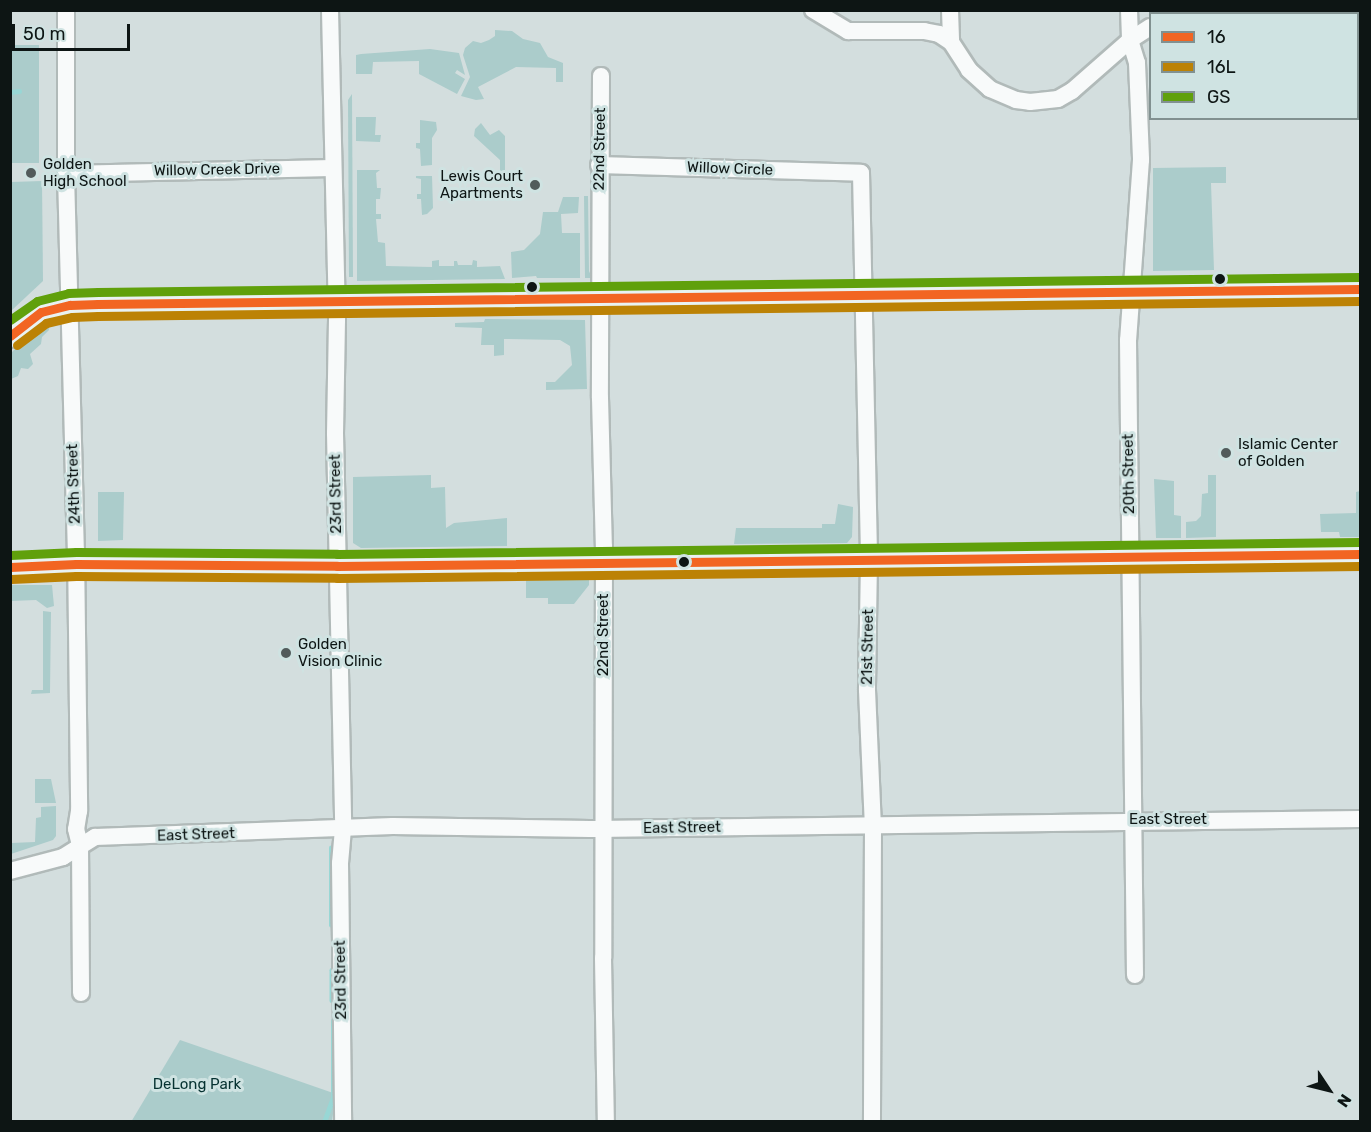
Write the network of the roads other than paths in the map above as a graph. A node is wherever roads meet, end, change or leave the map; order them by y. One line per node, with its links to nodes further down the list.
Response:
1 (66, 10): 13 (street, 24th Street)
2 (330, 10): 11 (street, 23rd Street)
3 (813, 10): 8 (street)
4 (950, 10): 8 (street)
5 (1129, 10): 7 (street, 20th Street)
6 (1149, 28): 7 (street)
7 (1130, 40): 8 (street); 15 (street, 20th Street)
8 (951, 42)
9 (601, 76): 10 (street, 22nd Street)
10 (600, 165): 12 (street, Willow Circle); 17 (street, 22nd Street)
11 (332, 168): 13 (street, Willow Creek Drive); 18 (street, 23rd Street)
12 (861, 173): 16 (street, 21st Street)
13 (66, 174): 19 (street, 24th Street)
14 (1360, 289): 15 (main road)
15 (1132, 292): 16 (main road); 22 (street, 20th Street)
16 (866, 296): 17 (main road); 23 (street, 21st Street)
17 (601, 297): 18 (main road); 24 (street, 22nd Street)
18 (337, 302): 19 (main road); 26 (street, 23rd Street)
19 (70, 305): 20 (main road); 25 (street, 24th Street)
20 (10, 336)
21 (1360, 554): 22 (main road)
22 (1129, 557): 23 (main road); 29 (street, 20th Street)
23 (869, 559): 24 (main road); 30 (street, 21st Street)
24 (603, 562): 26 (main road); 32 (street, 22nd Street)
25 (76, 564): 26 (main road); 27 (main road); 33 (street, 24th Street)
26 (337, 566): 31 (street, 23rd Street)
27 (10, 567)
28 (1360, 819): 29 (street, East Street)
29 (1132, 820): 30 (street, East Street); 35 (street, 20th Street)
30 (873, 826): 32 (street, East Street); 39 (street, 21st Street)
31 (343, 829): 32 (street, East Street); 33 (street, East Street); 37 (street, 23rd Street)
32 (602, 829): 38 (street, 22nd Street)
33 (80, 845): 34 (street, East Street); 36 (street, 24th Street)
34 (10, 871)
35 (1135, 975)
36 (81, 993)
37 (343, 1122)
38 (606, 1122)
39 (872, 1122)

